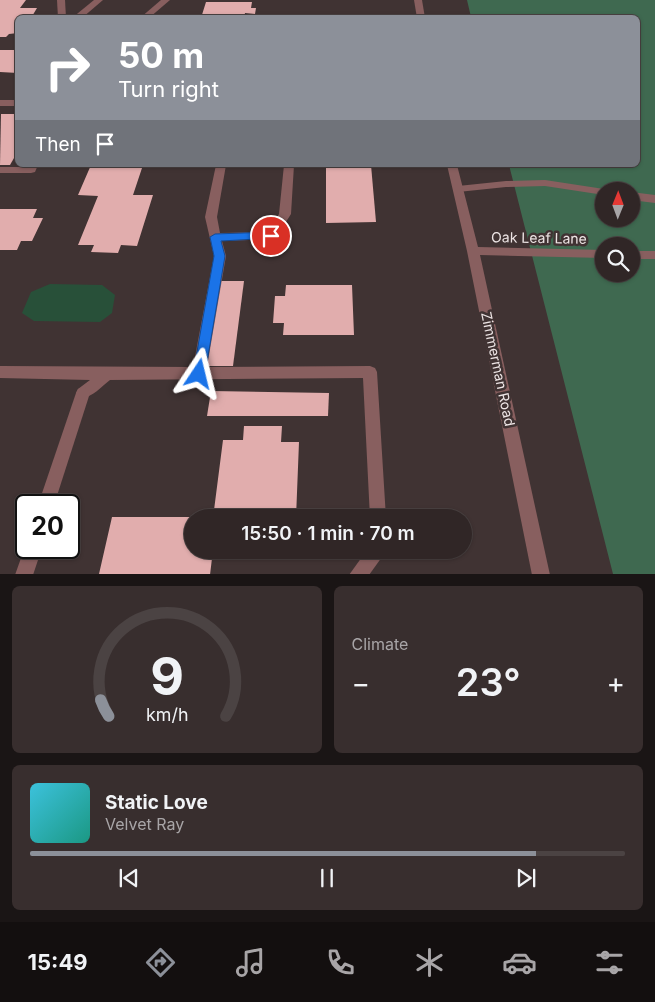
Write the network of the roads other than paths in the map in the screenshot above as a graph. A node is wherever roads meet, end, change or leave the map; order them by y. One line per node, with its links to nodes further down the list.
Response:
1 (61, 0): 5 (street)
2 (99, 0): 6 (street)
3 (166, 0): 7 (street)
4 (418, 0): 8 (street)
5 (62, 15)
6 (80, 15)
7 (148, 15)
8 (420, 15)
9 (0, 103): 10 (street)
10 (15, 103)
11 (32, 167): 15 (street)
12 (220, 167): 20 (street)
13 (288, 167): 20 (street)
14 (452, 167): 16 (street, Zimmerman Road)
15 (0, 170)
16 (458, 189): 17 (street); 21 (street, Zimmerman Road)
17 (595, 191)
18 (640, 197): 19 (street)
19 (655, 199)
20 (215, 237): 27 (street)
21 (473, 252): 22 (street, Oak Leaf Lane); 34 (street, Zimmerman Road)
22 (595, 254)
23 (640, 255): 24 (street)
24 (655, 255)
25 (0, 372): 26 (street)
26 (107, 374): 27 (street); 28 (street)
27 (199, 374): 29 (street)
28 (50, 494)
29 (378, 509)
30 (29, 559): 32 (street)
31 (370, 559): 33 (street)
32 (24, 574)
33 (358, 574)
34 (540, 574)

